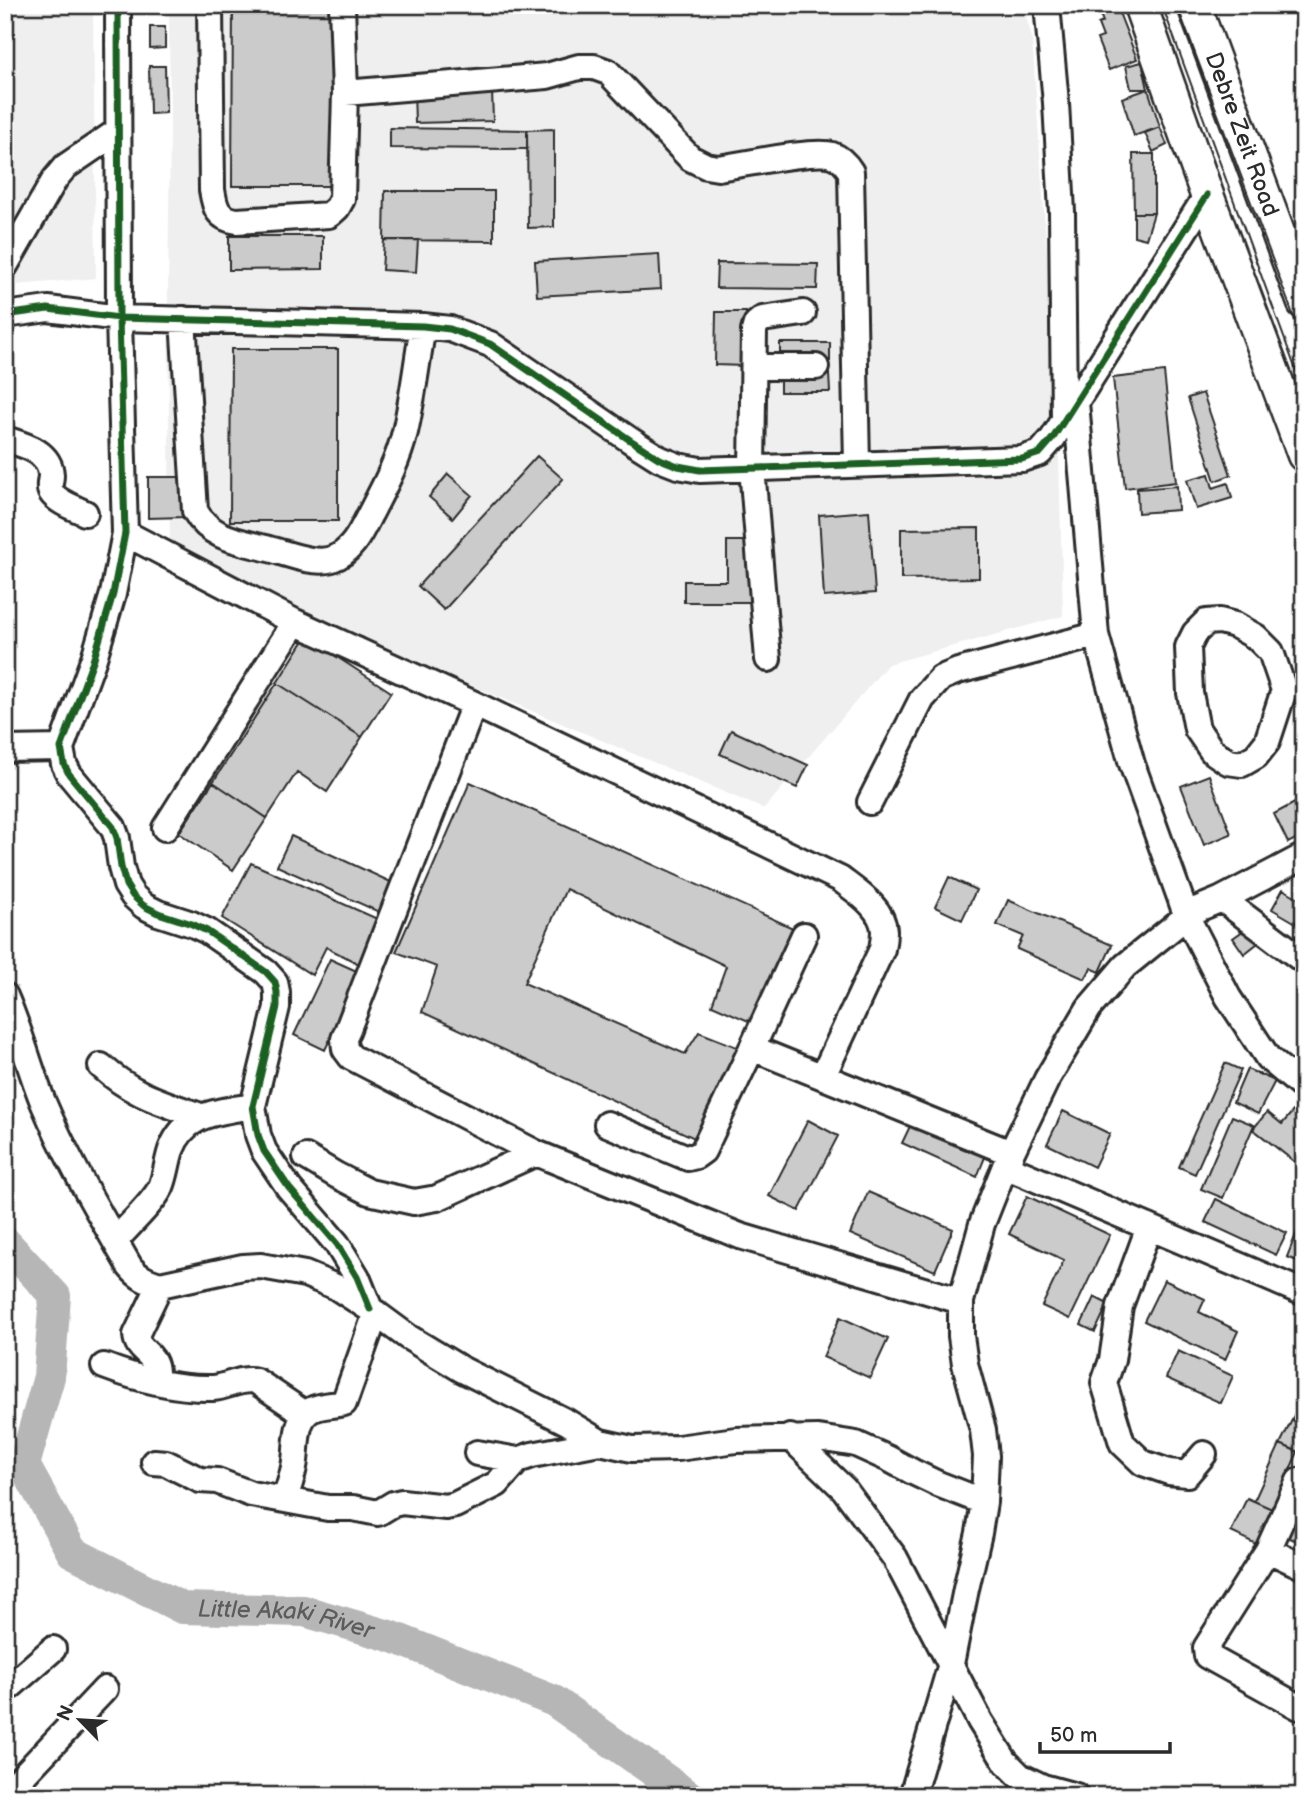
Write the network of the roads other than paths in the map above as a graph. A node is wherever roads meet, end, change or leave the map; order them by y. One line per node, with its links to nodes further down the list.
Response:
1 (118, 5): 8 (street)
2 (210, 5): 7 (street)
3 (342, 5): 7 (street)
4 (1047, 5): 19 (street)
5 (1140, 5): 9 (main road)
6 (1195, 5): 11 (main road, Debre Zeit Road)
7 (345, 93): 22 (street)
8 (117, 131): 10 (street); 14 (street)
9 (1207, 195): 19 (street); 21 (main road)
10 (5, 267)
11 (1304, 303)
12 (803, 313): 17 (street)
13 (5, 314): 14 (street)
14 (119, 318): 15 (street); 25 (street)
15 (183, 319): 16 (street); 16 (street)
16 (423, 326): 23 (street)
17 (754, 367): 18 (street); 23 (street)
18 (816, 367)
19 (1070, 411): 22 (street); 27 (street)
20 (5, 439): 24 (street)
21 (1304, 455)
22 (857, 464): 23 (street)
23 (752, 468): 28 (street)
24 (85, 513)
25 (125, 533): 26 (street); 31 (street)
26 (295, 622): 30 (street); 34 (street)
27 (1096, 635): 33 (street); 37 (street)
28 (768, 659)
29 (1294, 687): 29 (street)
30 (474, 704): 43 (street); 48 (street)
31 (61, 748): 32 (street); 45 (street)
32 (5, 749)
33 (870, 802)
34 (165, 828)
35 (1304, 856): 36 (street)
36 (1223, 899): 37 (street); 39 (street)
37 (1187, 917): 44 (street); 50 (street)
38 (804, 935): 41 (street)
39 (1304, 961)
40 (5, 996): 52 (street)
41 (752, 1048): 43 (street); 47 (street)
42 (101, 1066): 46 (street)
43 (823, 1076): 50 (street)
44 (1304, 1088)
45 (253, 1106): 46 (street); 56 (street)
46 (200, 1116): 52 (street)
47 (607, 1124)
48 (536, 1153): 49 (street); 55 (street)
49 (306, 1157)
50 (1008, 1160): 51 (street); 55 (street)
51 (1149, 1227): 54 (street); 63 (street)
52 (115, 1241): 53 (street)
53 (160, 1285): 56 (street); 58 (street)
54 (1304, 1293)
55 (961, 1301): 68 (street)
56 (373, 1311): 59 (street); 61 (street)
57 (104, 1366): 58 (street)
58 (156, 1382): 59 (street)
59 (305, 1414): 67 (street)
60 (790, 1437): 61 (street); 68 (street); 72 (street)
61 (600, 1442): 64 (street)
62 (477, 1453): 64 (street)
63 (1204, 1454)
64 (518, 1460): 67 (street)
65 (154, 1462): 67 (street)
66 (1299, 1481): 69 (street)
67 (285, 1500)
68 (984, 1502): 72 (street)
69 (1268, 1550): 70 (street); 75 (street)
70 (1304, 1567)
71 (53, 1649): 74 (street)
72 (951, 1664): 77 (street); 78 (street)
73 (105, 1689): 76 (street)
74 (5, 1691)
75 (1304, 1707)
76 (5, 1785)
77 (912, 1796)
78 (1076, 1796)

